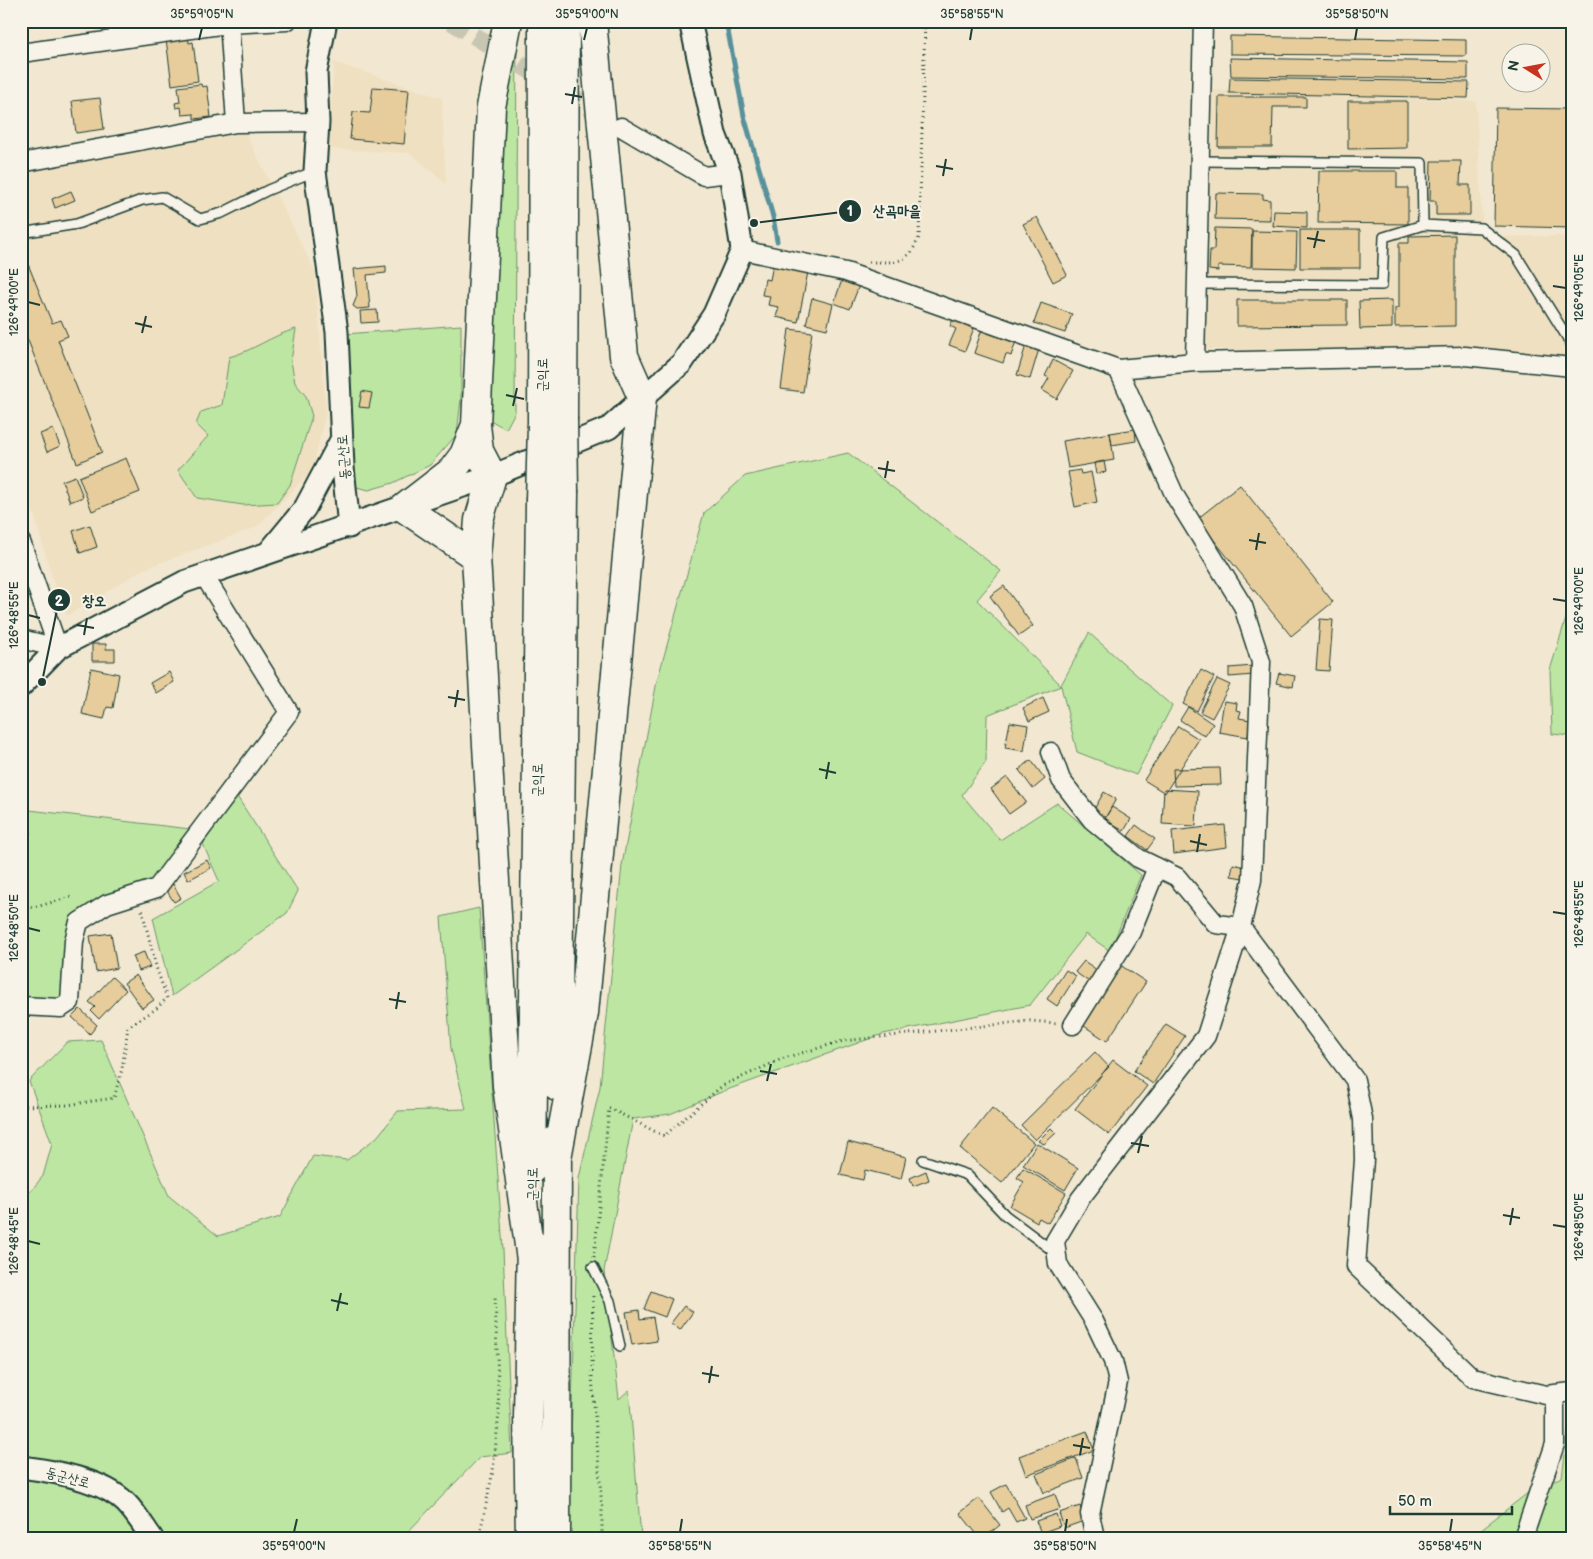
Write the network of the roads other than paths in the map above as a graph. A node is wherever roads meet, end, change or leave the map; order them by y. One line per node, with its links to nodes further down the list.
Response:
1 (114, 21): 11 (street)
2 (286, 21): 10 (street)
3 (326, 21): 13 (street, 동군산로)
4 (508, 21): 30 (highway)
5 (543, 21): 29 (highway, 군익로)
6 (565, 21): 29 (highway, 군익로)
7 (592, 21): 28 (highway)
8 (690, 21): 19 (street)
9 (1203, 21): 16 (street)
10 (228, 22): 11 (street); 14 (street)
11 (123, 38): 12 (street)
12 (21, 53)
13 (318, 122): 14 (street); 18 (street, 동군산로)
14 (236, 123): 17 (street)
15 (621, 127): 19 (street)
16 (1200, 162): 20 (lane); 23 (street)
17 (21, 163)
18 (315, 171): 21 (lane); 31 (street, 동군산로)
19 (730, 173): 22 (street)
20 (1423, 226): 23 (lane); 24 (lane)
21 (21, 233)
22 (742, 250): 27 (street); 28 (street)
23 (1197, 284): 25 (street)
24 (1572, 345)
25 (1195, 362): 26 (street); 27 (street)
26 (1572, 367)
27 (1118, 370): 45 (street)
28 (642, 397): 32 (street); 48 (highway)
29 (552, 422): 33 (highway, 군익로, bridge)
30 (476, 425): 32 (highway); 34 (highway)
31 (341, 439): 35 (street, 동군산로); 37 (street)
32 (492, 476): 34 (street); 38 (highway)
33 (552, 497): 48 (highway, 군익로); 51 (highway, 군익로)
34 (404, 508): 35 (street); 38 (highway)
35 (349, 527): 37 (street)
36 (21, 542): 41 (street)
37 (268, 553): 39 (street)
38 (476, 557): 51 (highway)
39 (203, 574): 41 (street); 46 (street)
40 (21, 639): 41 (street)
41 (58, 648): 42 (street)
42 (21, 686)
43 (1051, 752): 44 (street)
44 (1156, 867): 45 (street); 47 (street)
45 (1241, 927): 50 (street); 54 (street)
46 (21, 1006)
47 (1073, 1025)
48 (556, 1158): 58 (highway, 군익로)
49 (923, 1160): 50 (lane)
50 (1057, 1254): 59 (street)
51 (531, 1260): 57 (highway, 군익로)
52 (593, 1267): 53 (lane)
53 (620, 1346)
54 (1563, 1393): 60 (street)
55 (21, 1467): 56 (street, 동군산로)
56 (152, 1538)
57 (530, 1538)
58 (556, 1538)
59 (1095, 1538)
60 (1523, 1538)

